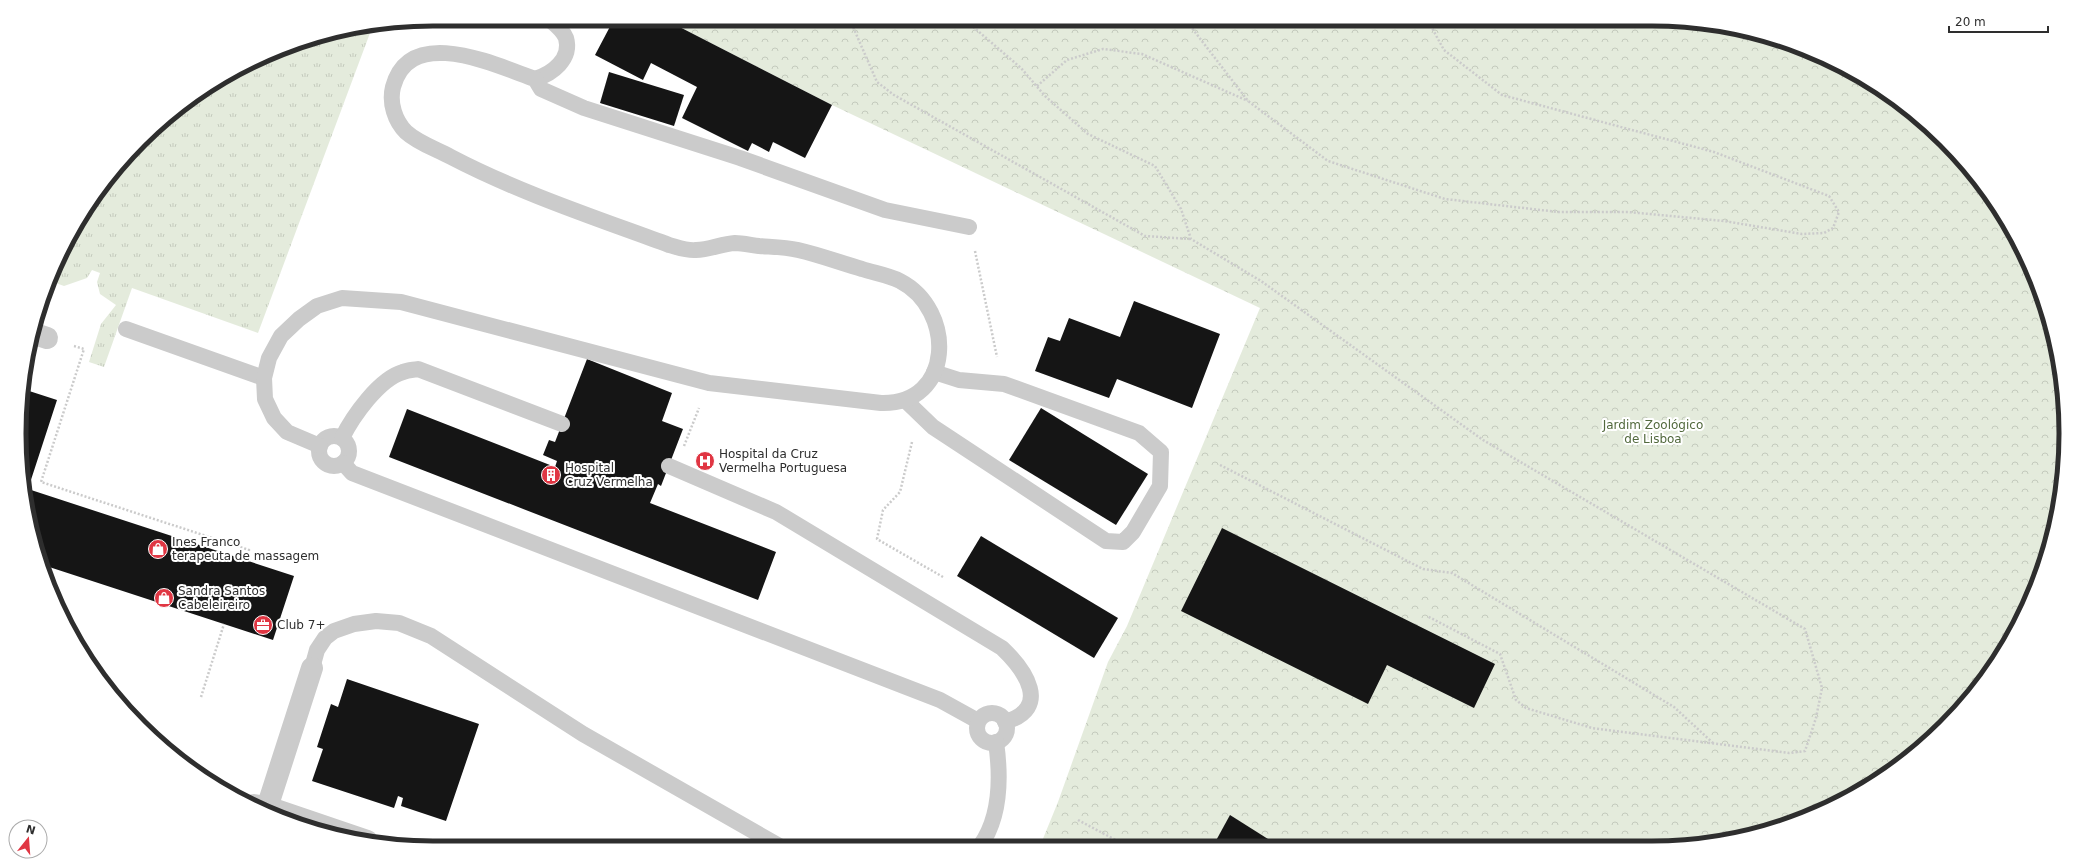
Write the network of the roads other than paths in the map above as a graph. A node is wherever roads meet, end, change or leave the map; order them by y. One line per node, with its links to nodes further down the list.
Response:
1 (558, 26): 2 (lane)
2 (535, 78): 3 (lane); 5 (lane)
3 (970, 227)
4 (126, 329): 6 (lane)
5 (934, 372): 7 (lane); 7 (lane)
6 (264, 378): 7 (lane); 10 (lane)
7 (905, 400)
8 (562, 424): 9 (lane)
9 (342, 438): 10 (lane); 11 (lane)
10 (320, 446): 11 (lane)
11 (343, 463): 14 (lane)
12 (672, 467): 15 (lane)
13 (312, 668): 17 (street); 18 (lane)
14 (978, 721): 15 (lane); 16 (lane)
15 (1005, 722): 16 (lane)
16 (996, 742): 19 (lane)
17 (263, 804)
18 (770, 841)
19 (984, 841)

